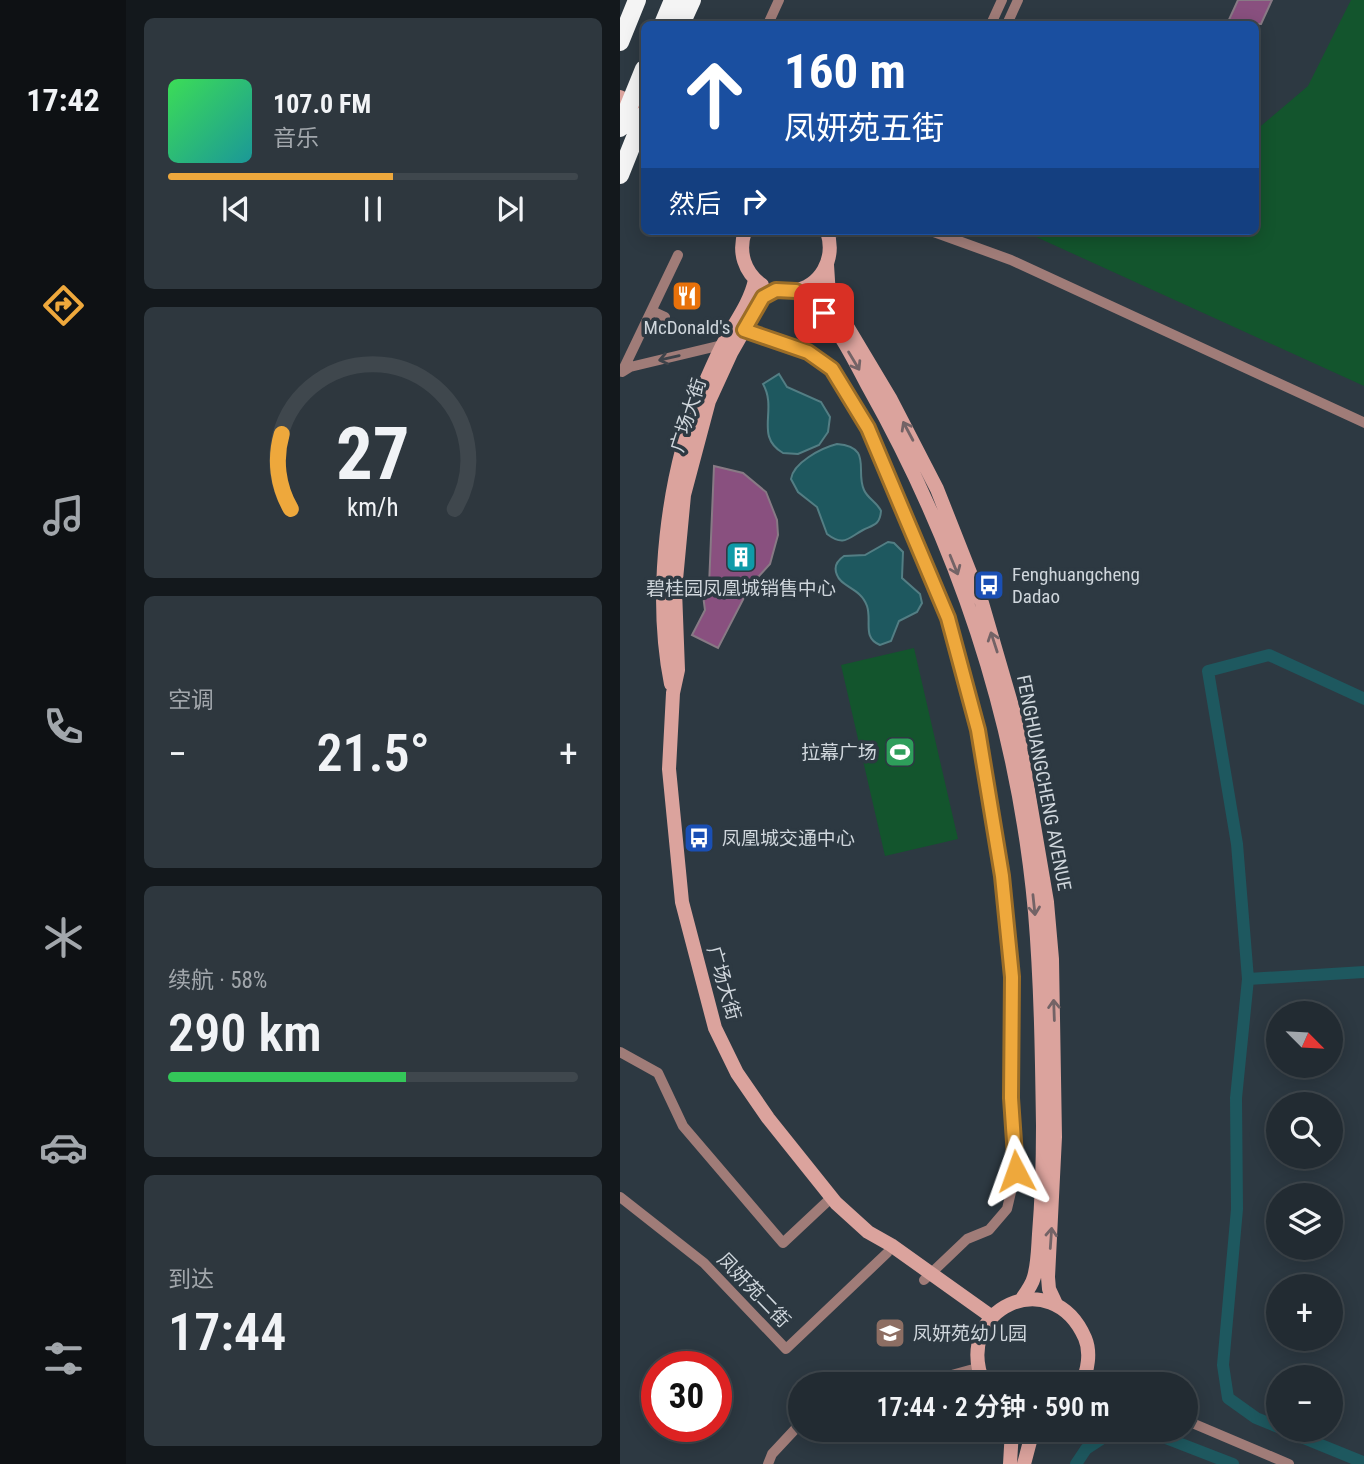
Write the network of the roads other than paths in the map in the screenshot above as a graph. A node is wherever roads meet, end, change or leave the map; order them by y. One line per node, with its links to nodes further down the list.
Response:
1 (638, 0): 12 (highway)
2 (672, 0): 7 (highway)
3 (692, 0): 8 (highway)
4 (779, 0): 9 (street)
5 (1002, 0): 10 (street)
6 (1018, 0): 11 (street)
7 (664, 21)
8 (682, 21)
9 (769, 21)
10 (992, 21)
11 (1008, 21)
12 (620, 41)
13 (641, 82): 16 (highway)
14 (620, 97): 15 (main road)
15 (641, 107)
16 (630, 130): 17 (highway)
17 (620, 175)
18 (744, 235): 23 (main road)
19 (829, 235): 22 (main road, FENGHUANGCHENG AVENUE)
20 (942, 235): 31 (street)
21 (678, 255): 26 (street)
22 (826, 265): 25 (main road); 40 (main road, FENGHUANGCHENG AVENUE, one-way to 22)
23 (755, 279): 24 (main road); 28 (main road)
24 (776, 290): 25 (main road); 28 (main road, 广场大街)
25 (796, 291): 39 (main road, FENGHUANGCHENG AVENUE, one-way to 39)
26 (652, 311): 27 (street); 30 (street)
27 (665, 317)
28 (739, 328): 29 (main road, 广场大街); 32 (main road, 广场大街); 38 (street)
29 (722, 345): 30 (street, one-way to 30); 32 (main road, 广场大街)
30 (621, 375)
31 (1364, 423)
32 (673, 693): 35 (main road, 广场大街)
33 (620, 1052): 35 (street)
34 (620, 1197): 37 (street, 凤妍苑二街)
35 (831, 1198): 36 (main road, 广场大街)
36 (868, 1232): 37 (main road, 广场大街); 38 (main road, 广场大街)
37 (887, 1253): 38 (main road, 广场大街)
38 (927, 1276): 41 (main road, 广场大街)
39 (1021, 1300): 40 (main road); 41 (main road)
40 (1056, 1304): 45 (main road)
41 (988, 1321): 42 (main road)
42 (977, 1368): 43 (street); 44 (main road)
43 (962, 1372)
44 (979, 1372)
45 (1084, 1372)
46 (1198, 1426): 53 (street)
47 (788, 1437): 50 (street)
48 (1011, 1442): 51 (main road)
49 (1029, 1442): 52 (main road)
50 (768, 1464)
51 (1010, 1464)
52 (1024, 1464)
53 (1289, 1464)

